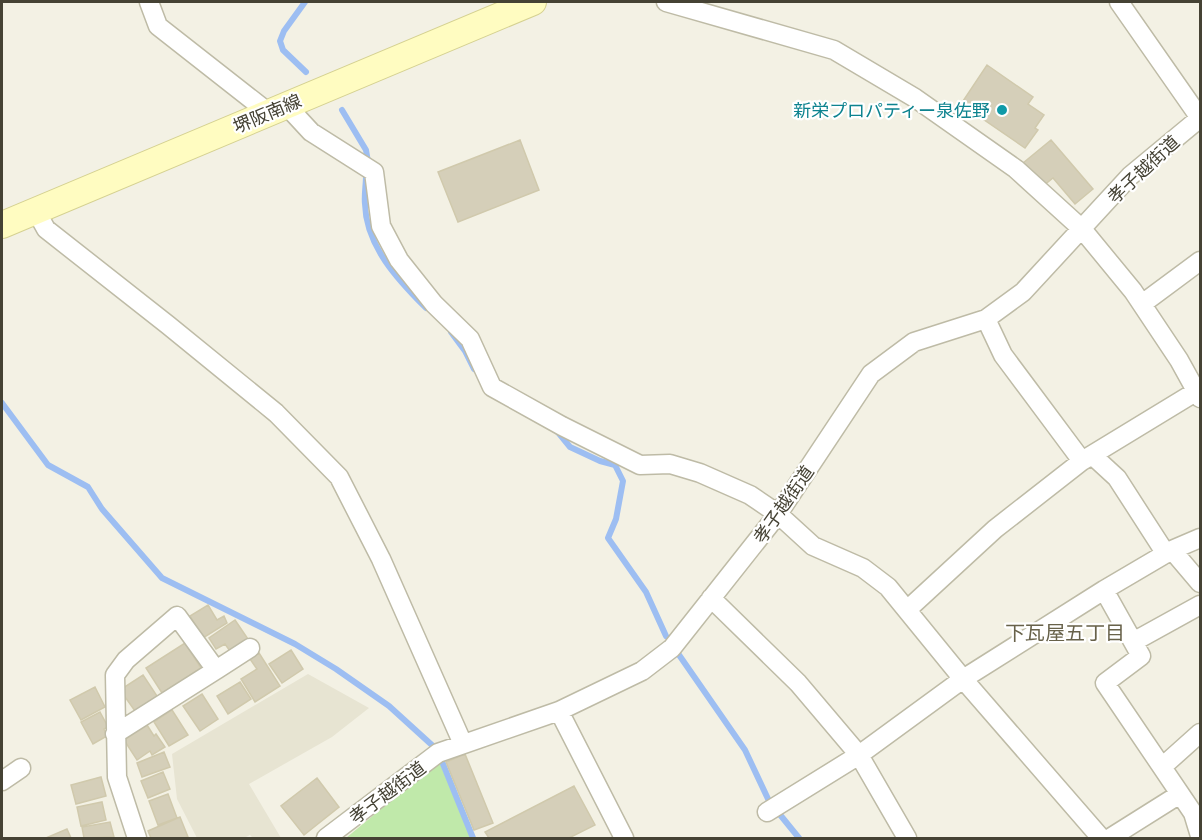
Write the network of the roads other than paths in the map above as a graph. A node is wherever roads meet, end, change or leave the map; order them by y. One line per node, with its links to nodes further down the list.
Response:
1 (149, 2): 5 (street)
2 (533, 2): 5 (main road, 堺阪南線)
3 (666, 2): 9 (street)
4 (1119, 2): 6 (street)
5 (277, 109): 7 (main road, 堺阪南線); 15 (street)
6 (1200, 118): 9 (street, 孝子越街道)
7 (36, 211): 8 (main road, 堺阪南線); 30 (street)
8 (2, 225)
9 (1082, 229): 11 (street); 12 (street, 孝子越街道)
10 (1200, 261): 11 (street)
11 (1142, 304): 13 (street)
12 (986, 319): 14 (street); 15 (street, 孝子越街道)
13 (1199, 394): 14 (street)
14 (1087, 458): 17 (street); 22 (street)
15 (778, 514): 20 (street, 孝子越街道); 22 (street)
16 (1200, 538): 17 (street)
17 (1169, 552): 18 (street); 19 (street)
18 (1200, 583)
19 (1104, 590): 23 (street); 26 (street)
20 (711, 598): 27 (street, 孝子越街道); 31 (street)
21 (1200, 605): 23 (street)
22 (907, 610): 26 (street)
23 (1133, 642): 32 (street)
24 (250, 648): 25 (street)
25 (216, 669): 29 (street); 29 (street)
26 (963, 679): 31 (street); 42 (street)
27 (559, 711): 30 (street, 孝子越街道); 40 (street)
28 (1200, 733): 32 (street)
29 (116, 734): 38 (street)
30 (463, 744): 39 (street, 孝子越街道)
31 (859, 755): 36 (street); 41 (street)
32 (1162, 767): 35 (street)
33 (21, 768): 34 (street)
34 (2, 781)
35 (1180, 794): 37 (street); 43 (street)
36 (767, 812)
37 (1200, 836)
38 (137, 838)
39 (326, 838)
40 (624, 838)
41 (907, 838)
42 (1101, 838)
43 (1110, 838)

